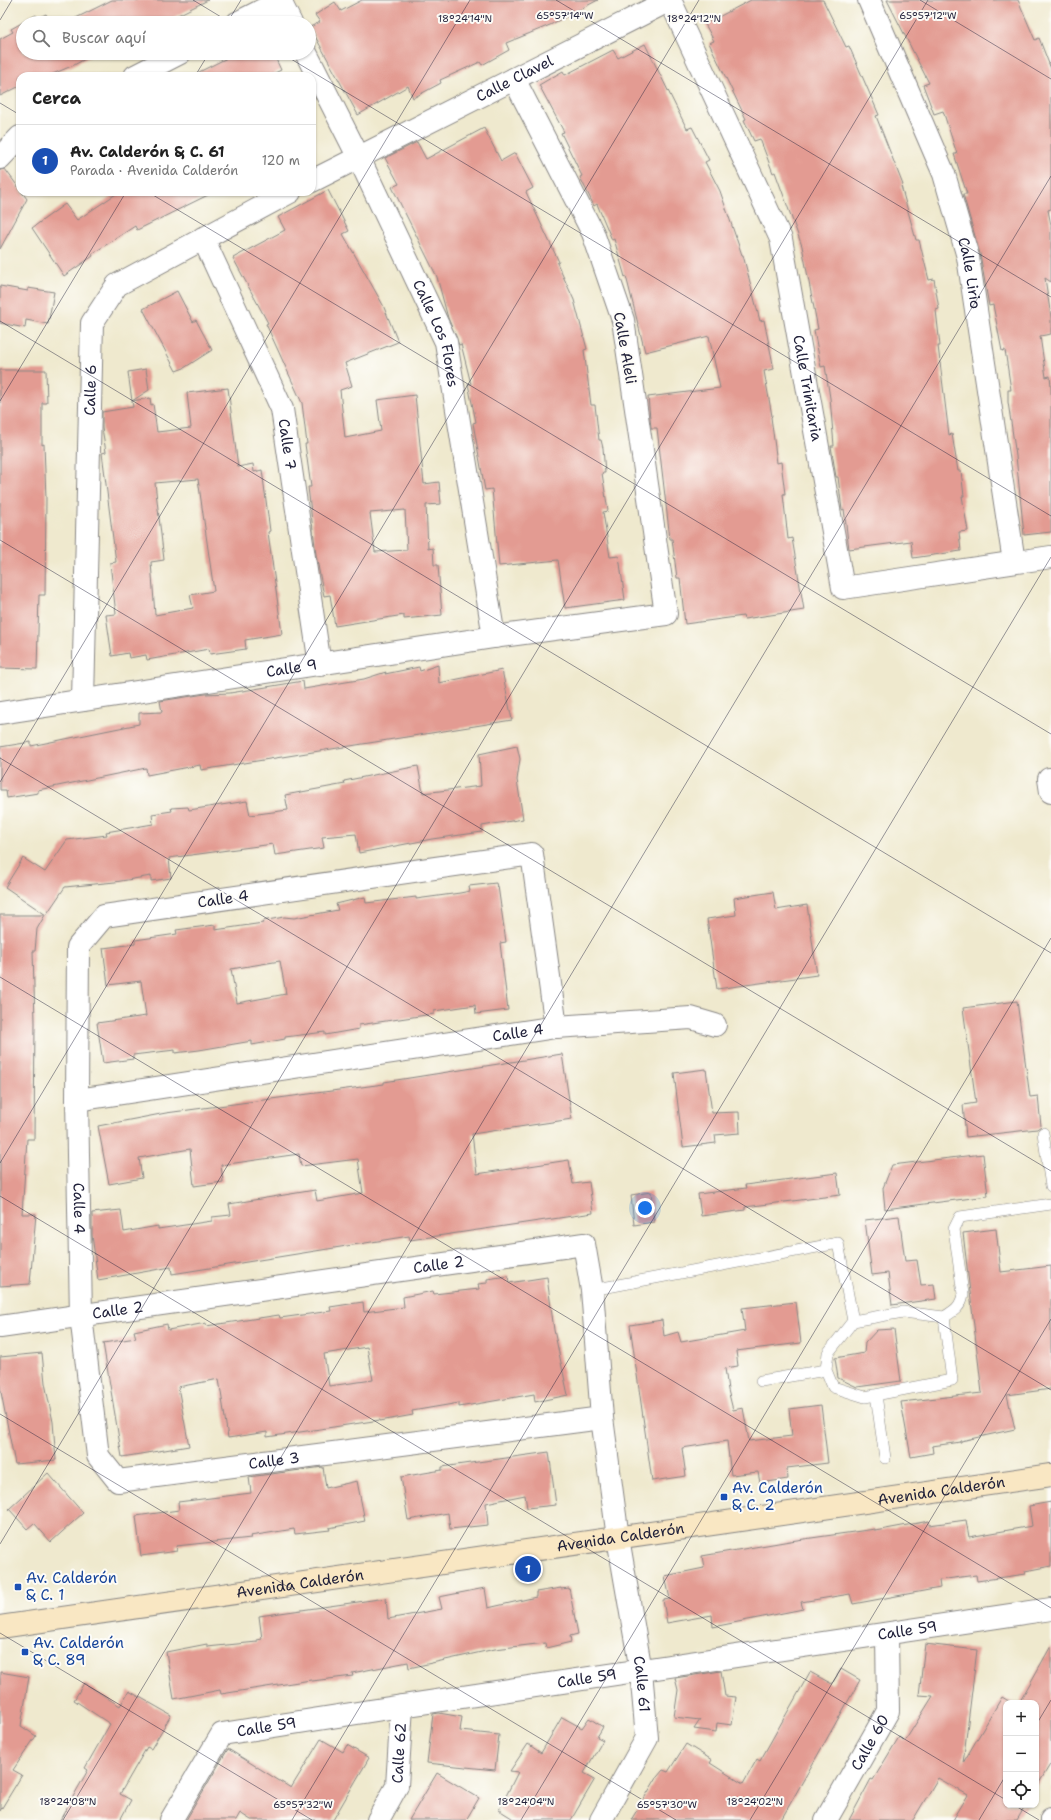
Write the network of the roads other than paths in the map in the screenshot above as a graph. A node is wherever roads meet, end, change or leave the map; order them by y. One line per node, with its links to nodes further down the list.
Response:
1 (670, 0): 11 (street, Calle Clavel); 19 (street, Calle Trinitaria)
2 (869, 0): 19 (street, Calle Lirio)
3 (281, 1): 4 (street); 5 (street)
4 (252, 16)
5 (288, 16)
6 (166, 60): 8 (street)
7 (310, 60): 9 (street, Calle Los Flores)
8 (143, 72)
9 (316, 72)
10 (316, 73): 13 (street, Calle Los Flores)
11 (514, 79): 13 (street, Calle Clavel); 20 (street, Calle Aleli)
12 (16, 142): 14 (street)
13 (358, 156): 15 (street); 21 (street, Calle Los Flores)
14 (0, 158)
15 (316, 178)
16 (282, 196): 17 (street, Calle 6)
17 (203, 238): 22 (street, Calle 7); 23 (street, Calle 6)
18 (1051, 557): 19 (street, Calle Trinitaria)
19 (1014, 562)
20 (666, 614): 21 (street, Calle 9)
21 (494, 637): 22 (street, Calle 9)
22 (320, 665): 23 (street, Calle 9)
23 (83, 700): 24 (street, Calle 9)
24 (0, 713)
25 (1051, 779): 26 (street)
26 (1051, 792)
27 (715, 1025): 28 (street, Calle 4)
28 (556, 1027): 29 (street, Calle 4); 29 (street, Calle 4)
29 (77, 1100): 34 (street, Calle 4)
30 (1043, 1132): 31 (lane)
31 (1051, 1186)
32 (1051, 1204): 35 (lane)
33 (592, 1290): 34 (street, Calle 2); 36 (lane); 41 (street, Calle 2)
34 (81, 1316): 37 (street, Calle 2); 41 (street, Calle 3)
35 (944, 1317): 36 (lane); 40 (lane)
36 (853, 1321): 38 (lane)
37 (0, 1327)
38 (826, 1370): 39 (lane); 40 (lane)
39 (761, 1381)
40 (876, 1395): 42 (lane)
41 (602, 1418): 44 (street, Calle 2)
42 (885, 1458)
43 (1051, 1474): 44 (street, Avenida Calderón)
44 (618, 1538): 46 (street, Avenida Calderón); 48 (street, Calle 61)
45 (1051, 1609): 47 (street, Calle 59)
46 (0, 1628)
47 (887, 1634): 48 (street, Calle 59); 53 (street, Calle 60)
48 (641, 1671): 49 (street, Calle 59); 52 (street, Calle 61)
49 (402, 1706): 50 (street, Calle 59); 51 (street, Calle 62)
50 (171, 1820)
51 (378, 1820)
52 (601, 1820)
53 (826, 1820)

